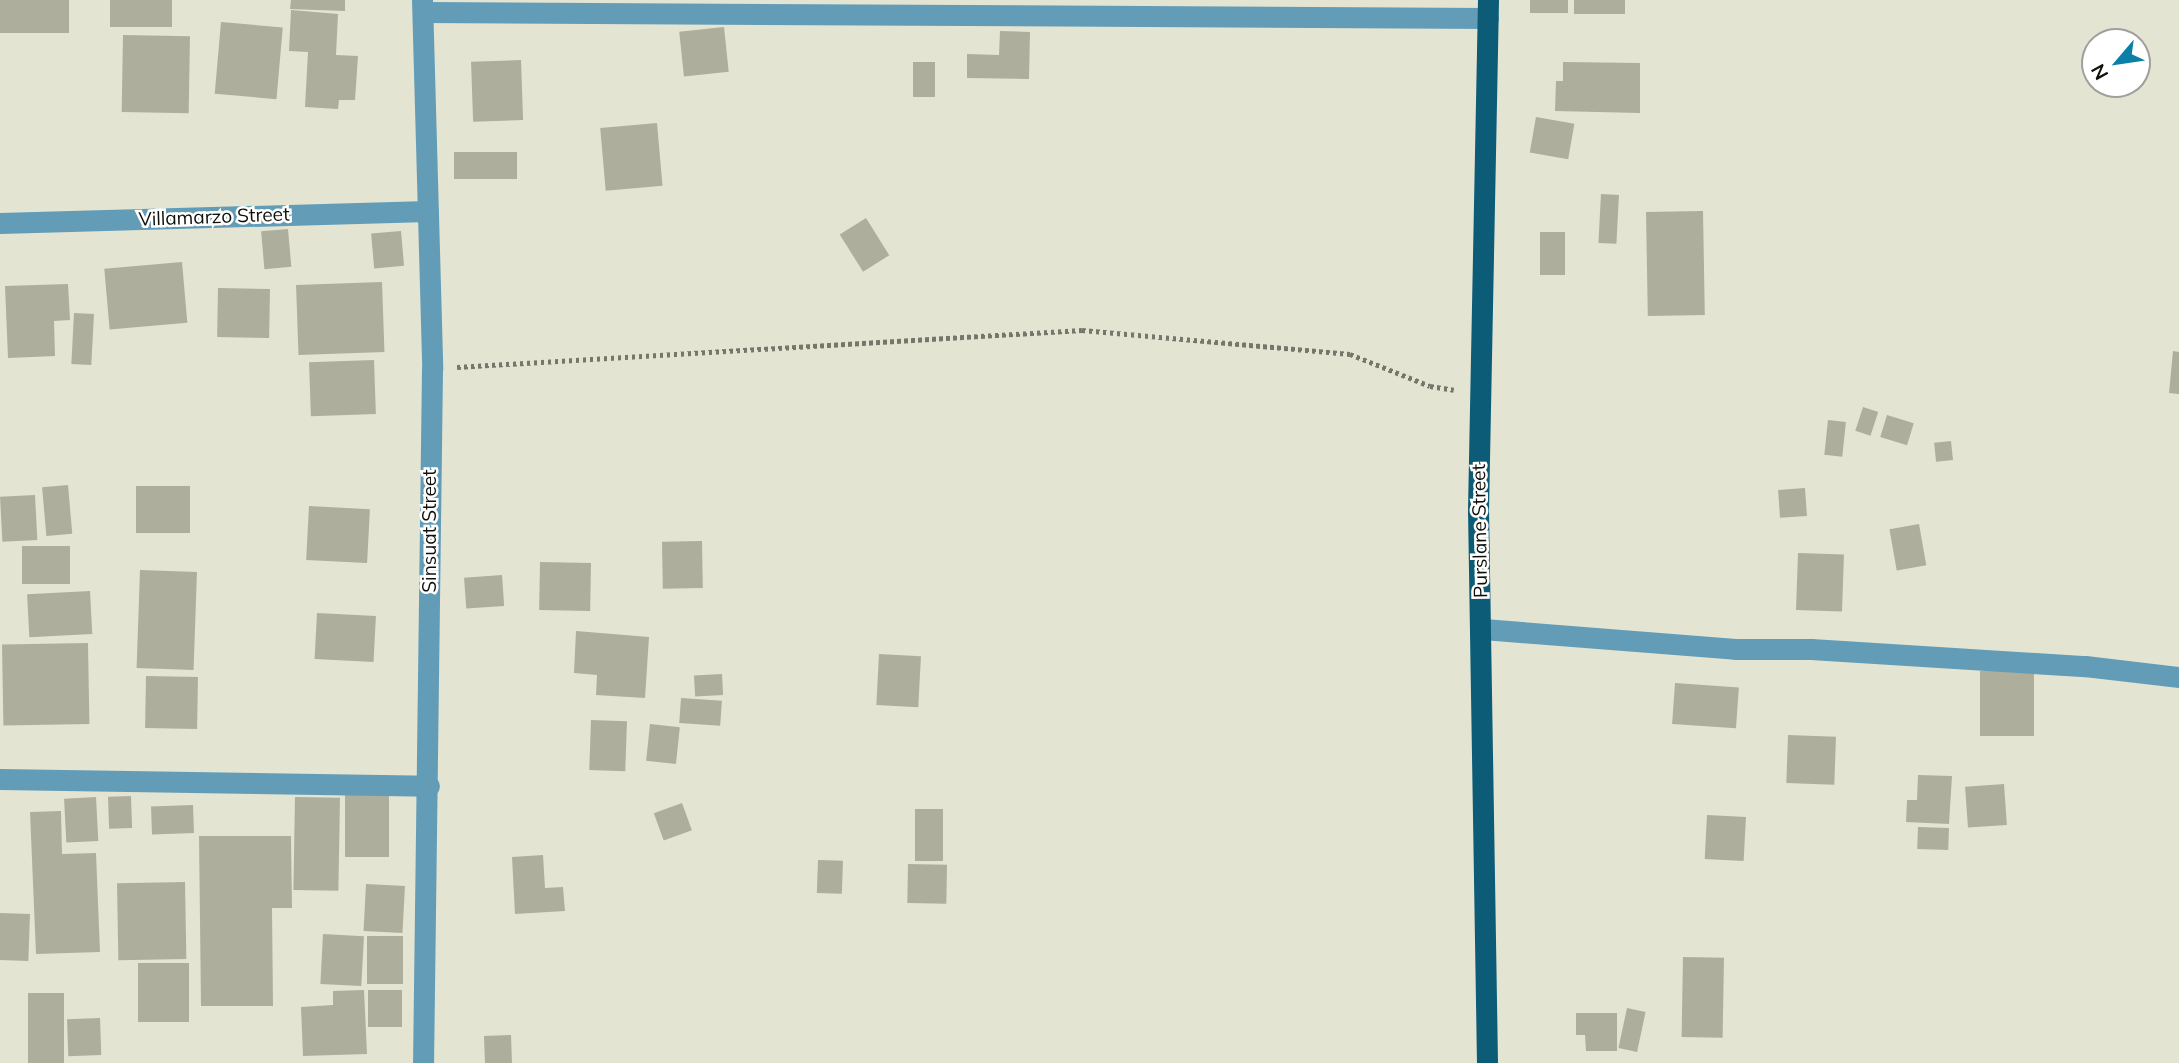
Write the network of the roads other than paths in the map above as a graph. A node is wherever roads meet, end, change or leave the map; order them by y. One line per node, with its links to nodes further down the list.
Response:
1 (422, 6): 2 (street); 3 (street, Sinsuat Street)
2 (1488, 9): 5 (main road, Purslane Street)
3 (428, 211): 4 (street, Villamarzo Street); 8 (street, Sinsuat Street)
4 (0, 223)
5 (1483, 629): 6 (street); 10 (main road, Purslane Street)
6 (2179, 677)
7 (0, 779): 8 (street)
8 (429, 786): 9 (street, Sinsuat Street)
9 (423, 1063)
10 (1487, 1063)

